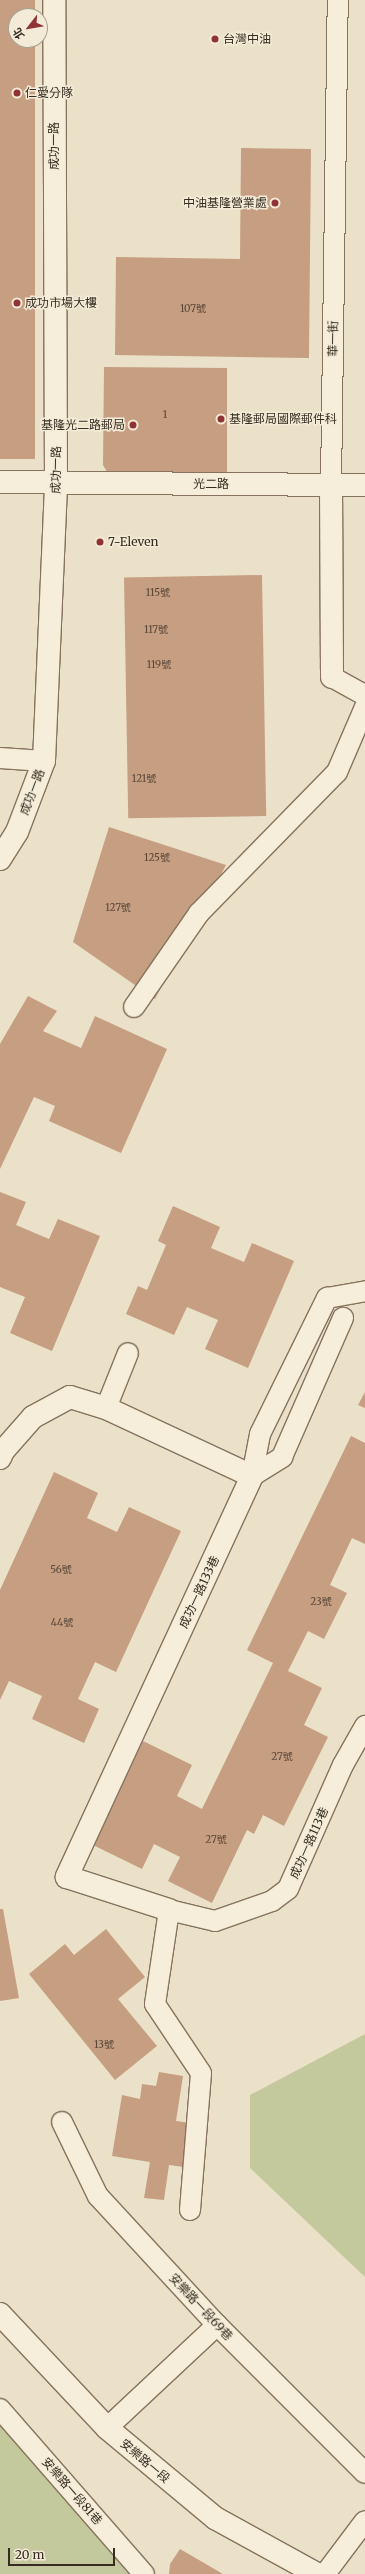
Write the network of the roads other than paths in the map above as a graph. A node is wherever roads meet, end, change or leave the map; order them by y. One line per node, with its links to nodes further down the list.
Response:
1 (54, 0): 4 (street, 成功一路)
2 (338, 0): 5 (lane, 華一街)
3 (0, 482): 4 (street, 光二路)
4 (56, 482): 5 (street, 光二路); 11 (street, 成功一路)
5 (331, 484): 6 (street, 光二路); 7 (street, 華一街)
6 (365, 485)
7 (332, 678): 8 (lane)
8 (365, 695)
9 (365, 707): 13 (lane)
10 (0, 758): 11 (lane)
11 (44, 760): 12 (street, 成功一路)
12 (0, 858)
13 (134, 1007)
14 (365, 1291): 19 (lane)
15 (343, 1318): 19 (lane)
16 (128, 1353): 17 (lane)
17 (106, 1408): 18 (street); 19 (street)
18 (0, 1458)
19 (252, 1476): 21 (street, 成功一路133巷)
20 (365, 1726): 21 (lane, 成功一路113巷)
21 (169, 1910): 23 (lane)
22 (62, 2122): 25 (lane, 安樂路一段69巷)
23 (190, 2210)
24 (0, 2314): 27 (street, 安樂路一段)
25 (216, 2325): 27 (lane); 28 (lane, 安樂路一段69巷)
26 (0, 2409): 30 (lane, 安樂路一段81巷)
27 (107, 2428): 31 (street, 安樂路一段)
28 (365, 2473)
29 (365, 2522): 32 (lane)
30 (144, 2574)
31 (317, 2574)
32 (325, 2574)

